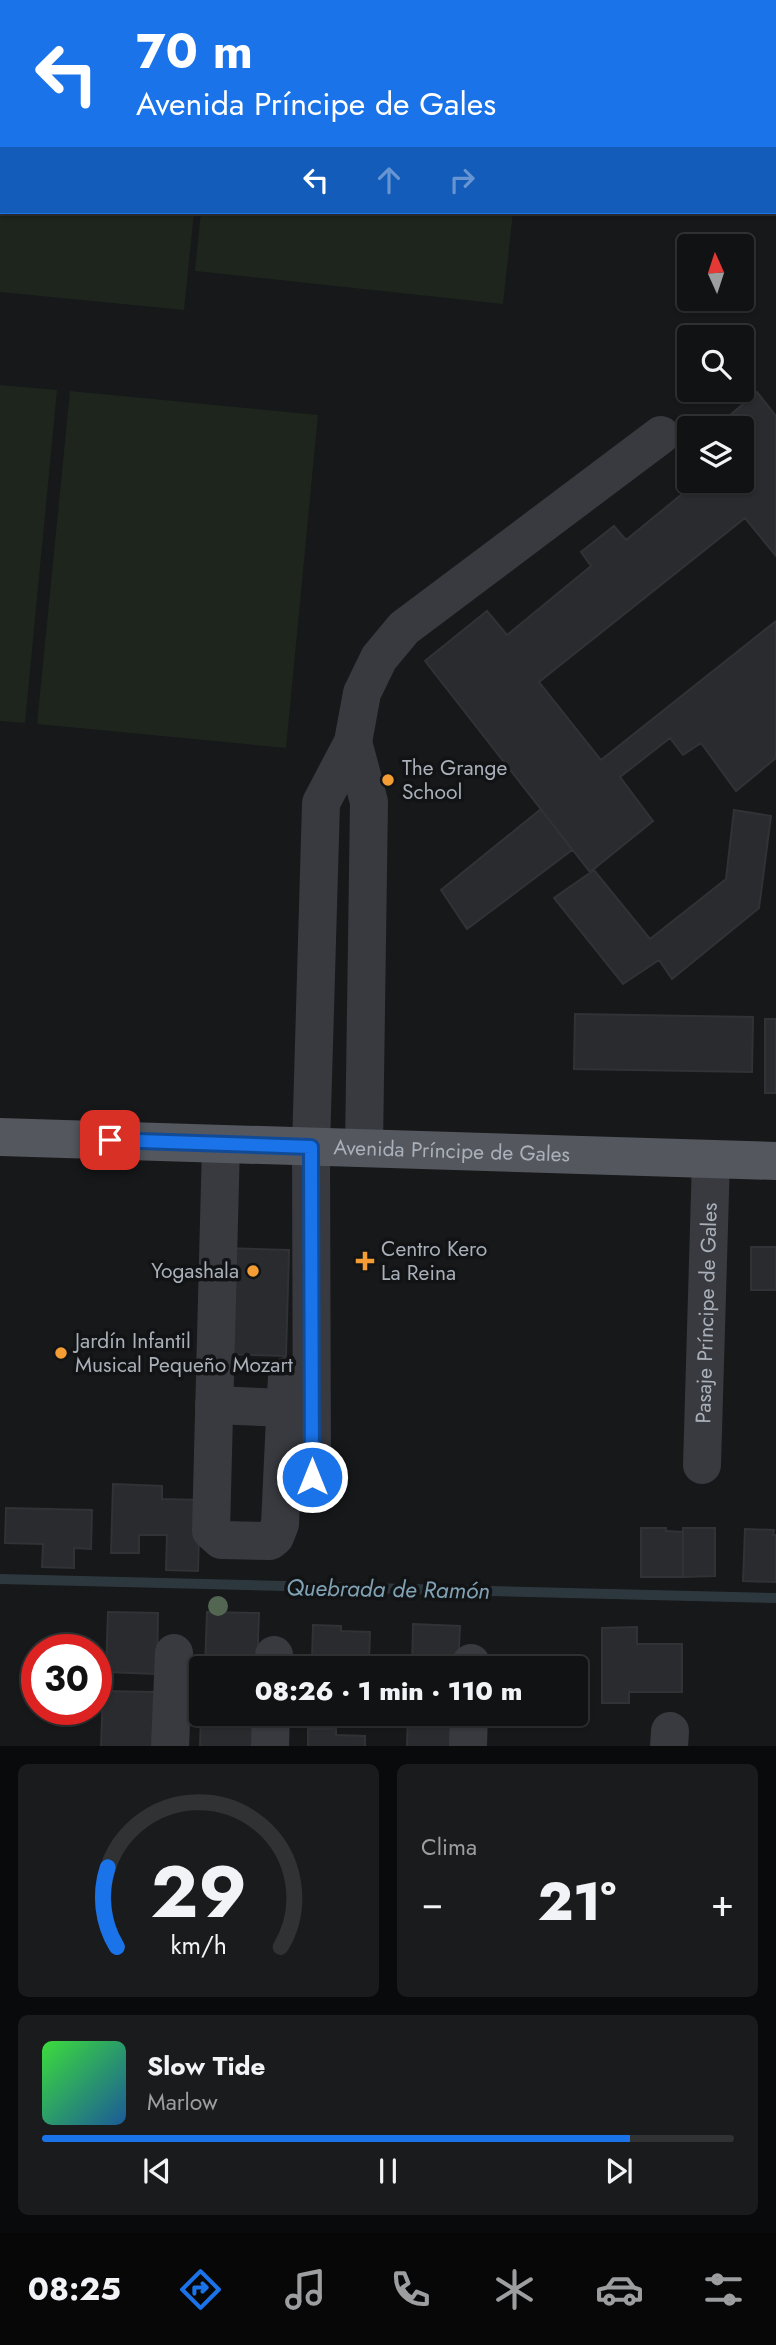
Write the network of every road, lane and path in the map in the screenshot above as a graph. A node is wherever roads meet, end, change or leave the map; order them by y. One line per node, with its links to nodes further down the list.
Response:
1 (661, 435): 2 (street)
2 (353, 742): 5 (street); 6 (street)
3 (0, 1137): 4 (main road, Avenida Príncipe de Gales)
4 (221, 1144): 5 (main road, Avenida Príncipe de Gales); 9 (street)
5 (303, 1146): 6 (main road, Avenida Príncipe de Gales); 10 (street); 12 (street)
6 (364, 1148): 7 (main road, Avenida Príncipe de Gales)
7 (711, 1159): 8 (main road, Avenida Príncipe de Gales); 11 (street, Pasaje Príncipe de Gales)
8 (776, 1161)
9 (214, 1405): 10 (street); 10 (street)
10 (286, 1408)
11 (702, 1465)
12 (312, 1477)
13 (174, 1653): 16 (street)
14 (271, 1726): 17 (street)
15 (469, 1726): 18 (street)
16 (170, 1746)
17 (270, 1746)
18 (468, 1746)

